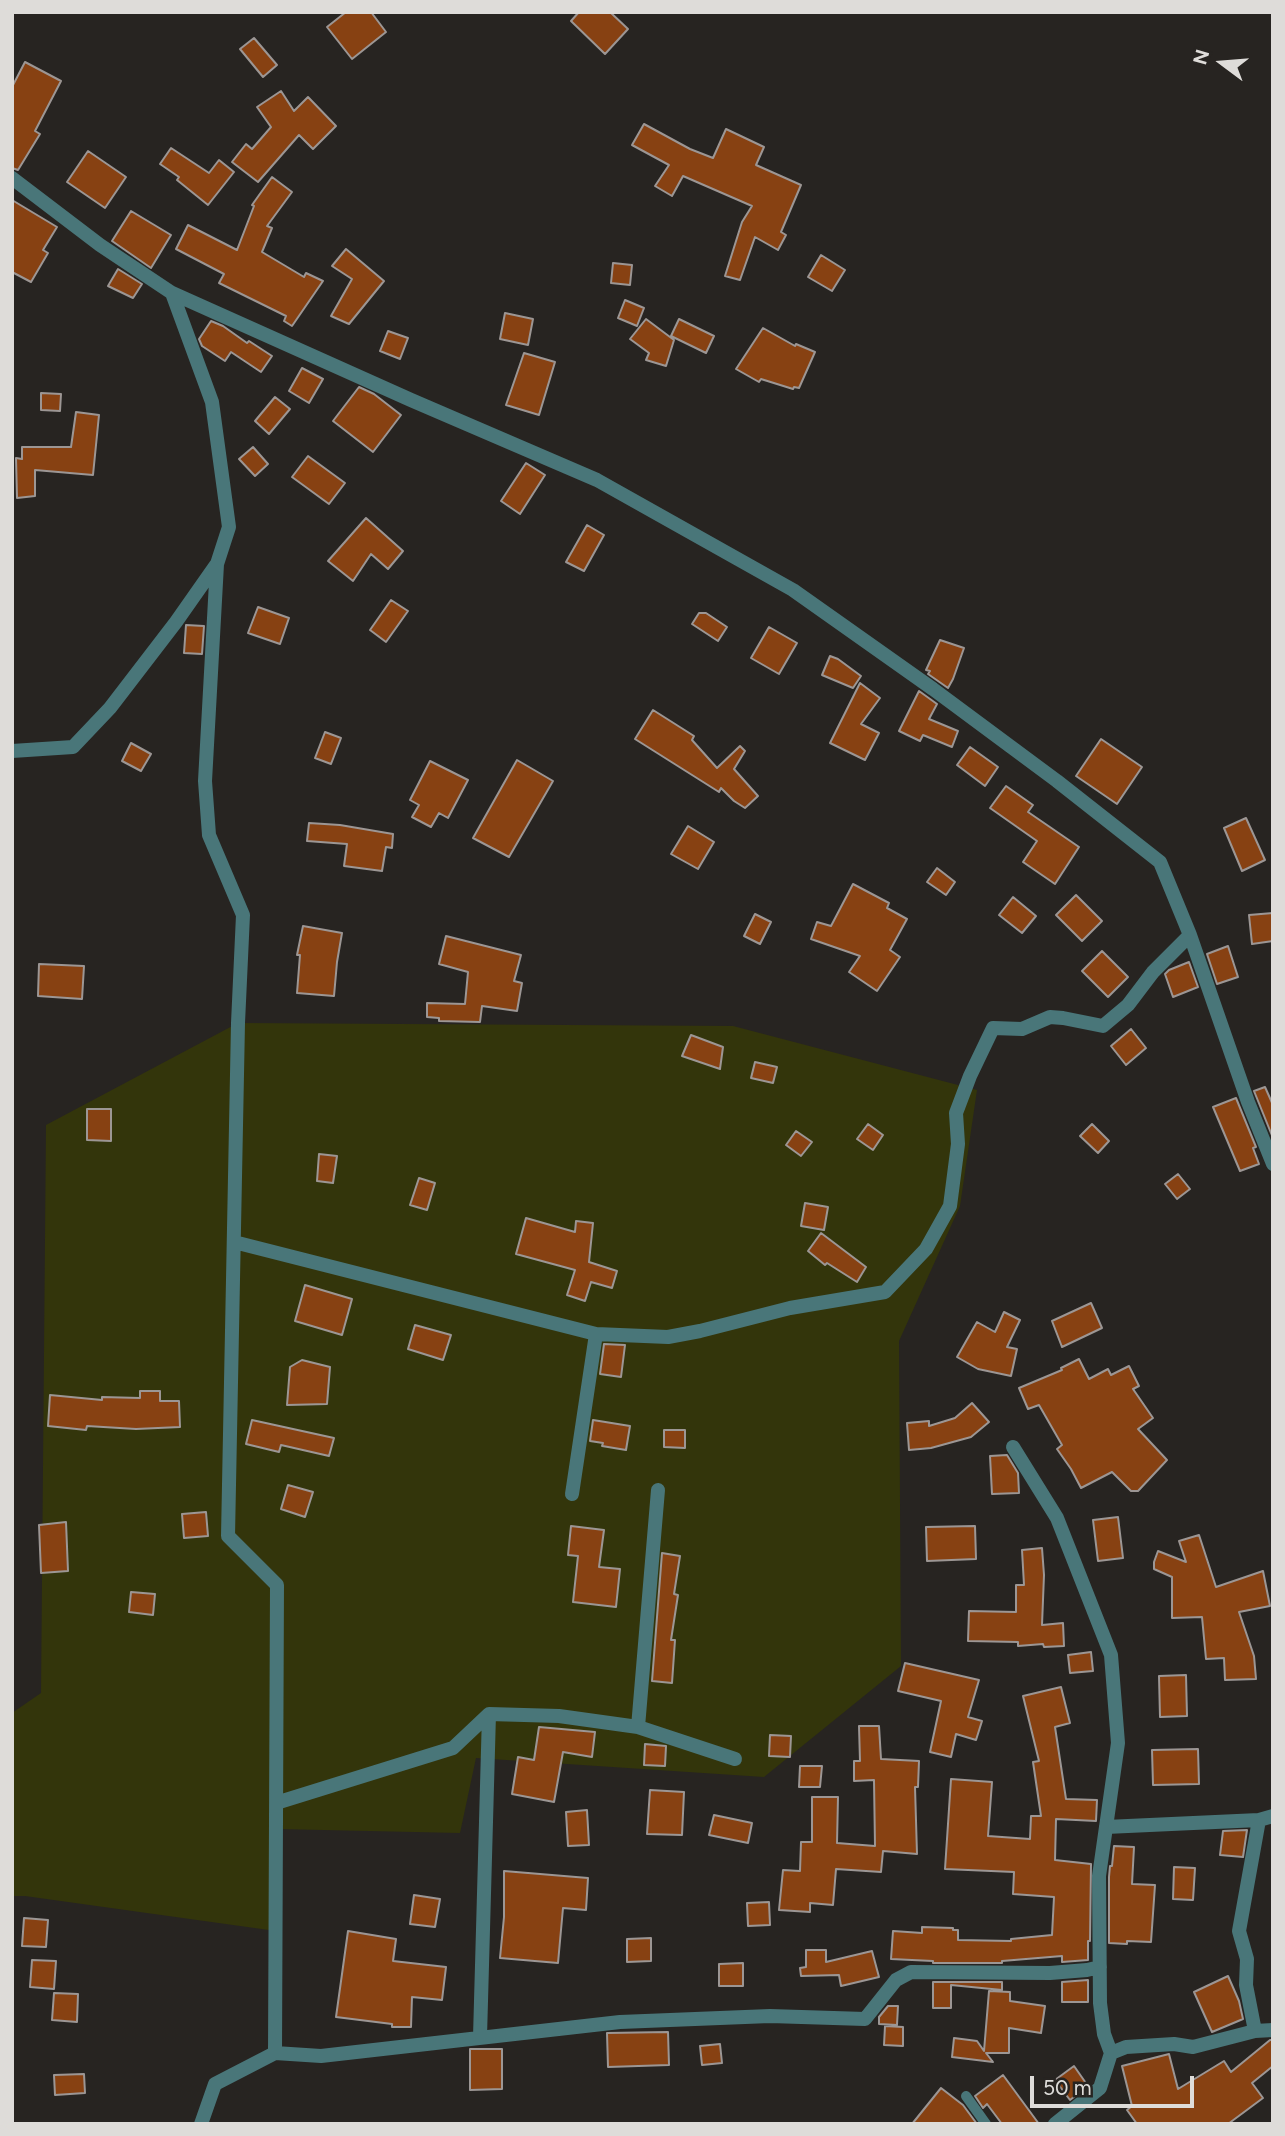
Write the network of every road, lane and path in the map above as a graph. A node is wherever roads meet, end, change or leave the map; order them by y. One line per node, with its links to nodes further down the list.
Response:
1 (12, 178): 2 (street)
2 (172, 293): 3 (street); 5 (street)
3 (217, 564): 4 (street); 7 (street)
4 (12, 751)
5 (1190, 935): 6 (street); 8 (street)
6 (1273, 1164)
7 (234, 1242): 8 (street); 15 (street)
8 (596, 1334): 11 (street)
9 (1013, 1447): 17 (street)
10 (658, 1490): 13 (street)
11 (572, 1494)
12 (489, 1714): 13 (street); 15 (street); 21 (street)
13 (638, 1727): 14 (street)
14 (735, 1759)
15 (276, 1803): 22 (street)
16 (1266, 1818): 17 (street); 20 (street)
17 (1106, 1826): 18 (street)
18 (1100, 1967): 21 (street); 23 (street)
19 (1273, 2030): 20 (street)
20 (1255, 2031): 23 (street)
21 (480, 2037): 22 (street)
22 (275, 2053): 25 (street)
23 (1111, 2053): 27 (street)
24 (966, 2096): 26 (lane)
25 (201, 2124)
26 (986, 2124)
27 (1055, 2124)

